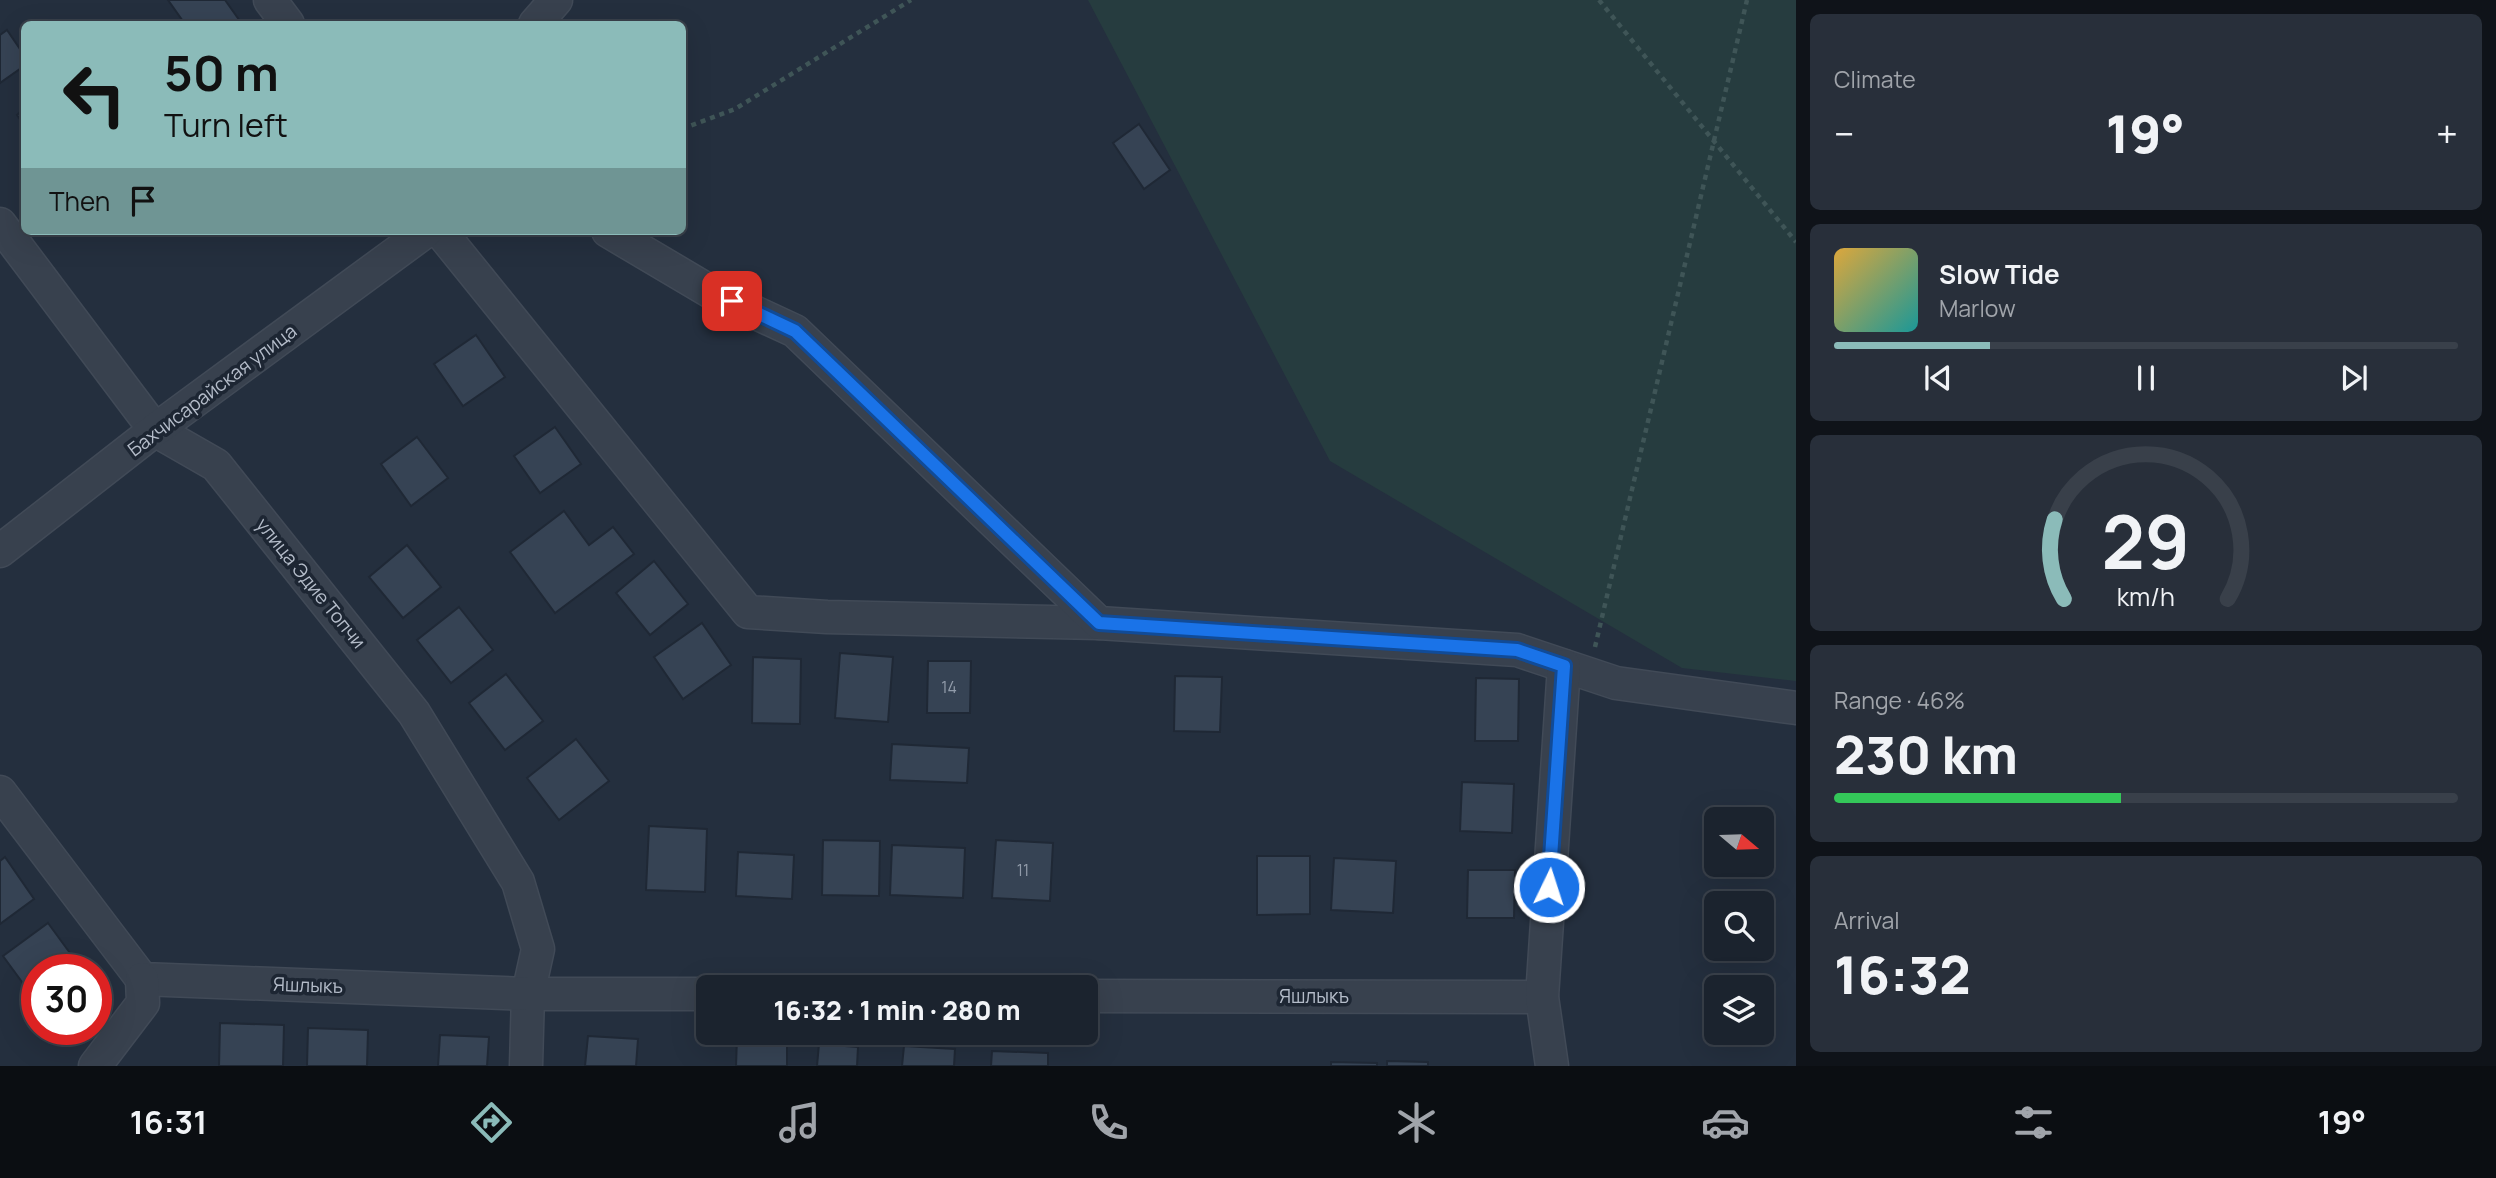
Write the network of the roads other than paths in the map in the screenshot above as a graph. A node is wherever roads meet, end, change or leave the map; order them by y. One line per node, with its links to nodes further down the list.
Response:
1 (270, 0): 3 (street)
2 (556, 0): 4 (street)
3 (286, 21)
4 (538, 21)
5 (0, 224): 9 (street, улица Эдие Топчи)
6 (421, 235): 9 (street, Бахчисарайская улица)
7 (443, 235): 11 (street)
8 (615, 235): 11 (street)
9 (155, 430): 10 (street, Бахчисарайская улица); 16 (street, улица Эдие Топчи)
10 (0, 551)
11 (1099, 623): 12 (street)
12 (1576, 670): 13 (street); 19 (street)
13 (1796, 708)
14 (0, 792): 15 (street)
15 (142, 979): 16 (street, Яшлыкъ); 20 (street)
16 (528, 993): 17 (street, Яшлыкъ); 21 (street, улица Эдие Топчи)
17 (696, 994)
18 (1098, 996): 19 (street, Яшлыкъ)
19 (1542, 997): 22 (street)
20 (95, 1066)
21 (526, 1066)
22 (1552, 1066)

